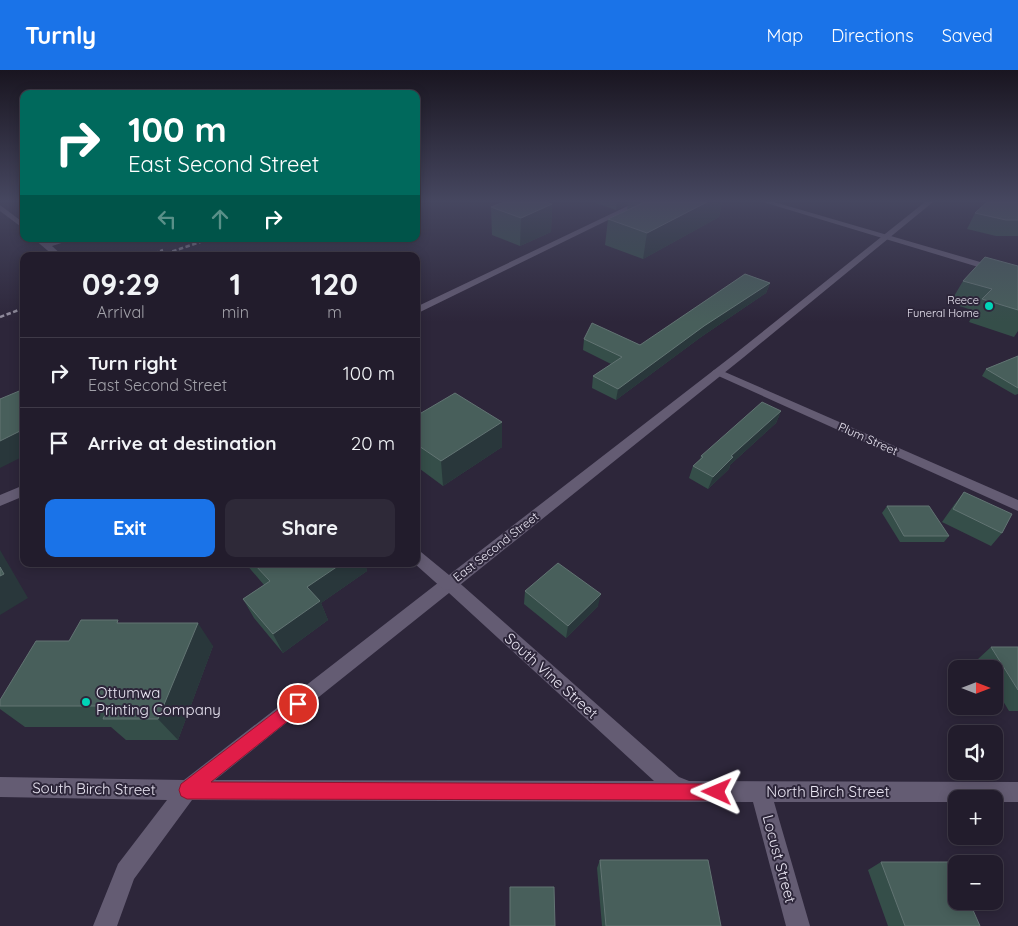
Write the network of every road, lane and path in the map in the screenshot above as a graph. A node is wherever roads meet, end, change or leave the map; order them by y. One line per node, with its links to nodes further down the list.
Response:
1 (42, 242): 6 (street)
2 (58, 242): 6 (street)
3 (558, 242): 9 (street)
4 (879, 242): 10 (street, East Second Street)
5 (906, 242): 8 (street)
6 (46, 245): 7 (street)
7 (54, 252)
8 (1018, 276)
9 (420, 308)
10 (718, 372): 13 (street, Plum Street); 15 (street, East Second Street)
11 (20, 492): 12 (street)
12 (0, 501)
13 (1018, 506)
14 (420, 559): 15 (street, South Vine Street)
15 (449, 584): 17 (street, East Second Street); 18 (street, South Vine Street)
16 (0, 787): 17 (street, South Birch Street)
17 (187, 790): 18 (street, North Birch Street); 21 (street, East Second Street)
18 (688, 791): 19 (street, North Birch Street)
19 (761, 792): 20 (street, North Birch Street); 22 (street, Locust Street)
20 (1018, 792)
21 (105, 926)
22 (798, 926)

